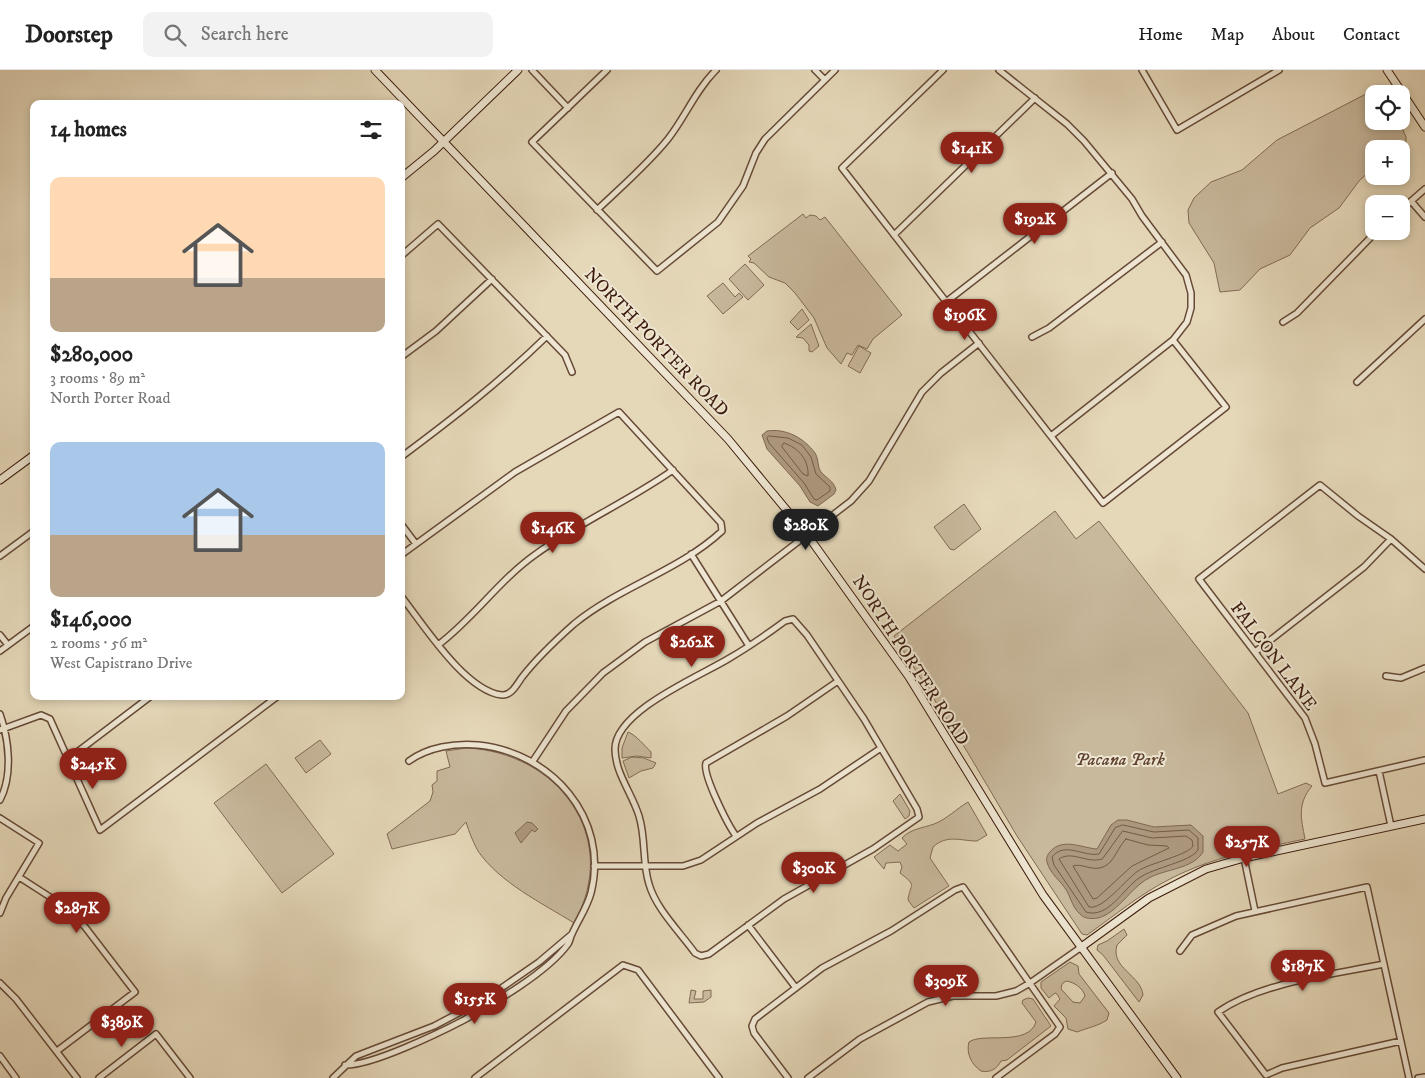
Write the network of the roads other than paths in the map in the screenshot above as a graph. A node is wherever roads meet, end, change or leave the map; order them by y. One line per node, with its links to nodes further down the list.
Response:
1 (375, 70): 15 (street, NORTH PORTER ROAD)
2 (518, 70): 19 (street)
3 (532, 70): 17 (street)
4 (607, 70): 17 (street)
5 (716, 70): 24 (street)
6 (815, 70): 13 (street)
7 (835, 70): 13 (street)
8 (943, 70): 26 (street)
9 (999, 70): 14 (street)
10 (1142, 70): 11 (street)
11 (1279, 70)
12 (1387, 70): 18 (street)
13 (825, 80): 24 (street)
14 (1035, 98): 20 (street); 26 (street)
15 (404, 100)
16 (405, 101): 19 (street, NORTH PORTER ROAD)
17 (568, 108): 24 (street)
18 (1425, 127)
19 (444, 142): 21 (street); 48 (street, NORTH PORTER ROAD)
20 (1112, 173): 28 (street); 31 (street)
21 (405, 175)
22 (1425, 189): 23 (street)
23 (1411, 201): 25 (street)
24 (597, 210)
25 (1425, 217)
26 (894, 235): 31 (street)
27 (1368, 240): 33 (street)
28 (1162, 242): 35 (street); 36 (street)
29 (405, 253): 30 (street)
30 (492, 280): 34 (street); 38 (street)
31 (946, 302): 37 (street)
32 (1425, 319): 40 (street)
33 (1283, 322)
34 (547, 336): 39 (street); 42 (street)
35 (1032, 337)
36 (1173, 340): 41 (street); 41 (street)
37 (979, 344): 41 (street); 48 (street)
38 (405, 354)
39 (572, 372)
40 (1357, 382)
41 (1051, 436)
42 (405, 454)
43 (30, 458): 45 (street)
44 (673, 470): 50 (street); 52 (street); 60 (street)
45 (0, 480)
46 (405, 529): 50 (street)
47 (30, 534): 53 (street)
48 (808, 536): 56 (street); 89 (street, NORTH PORTER ROAD)
49 (1391, 538): 54 (street); 63 (street); 63 (street, FALCON LANE)
50 (416, 544): 51 (street)
51 (405, 552)
52 (691, 554): 56 (street); 60 (street)
53 (0, 556)
54 (1425, 569)
55 (405, 601): 60 (street)
56 (721, 601): 61 (street); 75 (street)
57 (30, 629): 59 (street)
58 (0, 635): 59 (street)
59 (8, 645): 62 (street)
60 (438, 645)
61 (749, 646): 66 (street); 83 (street)
62 (0, 651)
63 (1255, 652): 76 (street, FALCON LANE)
64 (1425, 668): 65 (street)
65 (1386, 676)
66 (838, 681): 71 (street); 81 (street)
67 (146, 700): 72 (street)
68 (273, 700): 72 (street)
69 (0, 714): 70 (street)
70 (2, 730): 72 (street); 77 (street)
71 (881, 748): 81 (street); 88 (street)
72 (68, 759)
73 (1425, 760): 76 (street)
74 (409, 761): 75 (street)
75 (533, 761): 84 (street)
76 (1379, 771): 80 (street)
77 (0, 800)
78 (0, 818): 85 (street)
79 (1425, 818): 80 (street)
80 (1391, 826): 82 (street)
81 (736, 836): 83 (street)
82 (1244, 858): 86 (street); 89 (street)
83 (646, 865): 84 (street); 88 (street)
84 (594, 866): 103 (street)
85 (19, 877): 87 (street); 96 (street)
86 (1255, 911): 90 (street); 91 (street)
87 (0, 913)
88 (748, 925): 94 (street)
89 (1080, 948): 93 (street); 109 (street, NORTH PORTER ROAD)
90 (1180, 951)
91 (1384, 964): 95 (street); 95 (street)
92 (0, 983): 96 (street)
93 (1030, 983): 94 (street); 107 (street); 108 (street)
94 (796, 988): 106 (street)
95 (1401, 1041): 110 (street)
96 (57, 1051): 100 (street)
97 (0, 1056): 99 (street)
98 (1425, 1076): 111 (street)
99 (16, 1078)
100 (76, 1078)
101 (100, 1078): 102 (street)
102 (190, 1078)
103 (333, 1078)
104 (475, 1078): 105 (street)
105 (718, 1078)
106 (788, 1078)
107 (808, 1078)
108 (996, 1078)
109 (1177, 1078)
110 (1409, 1078)
111 (1418, 1078)

